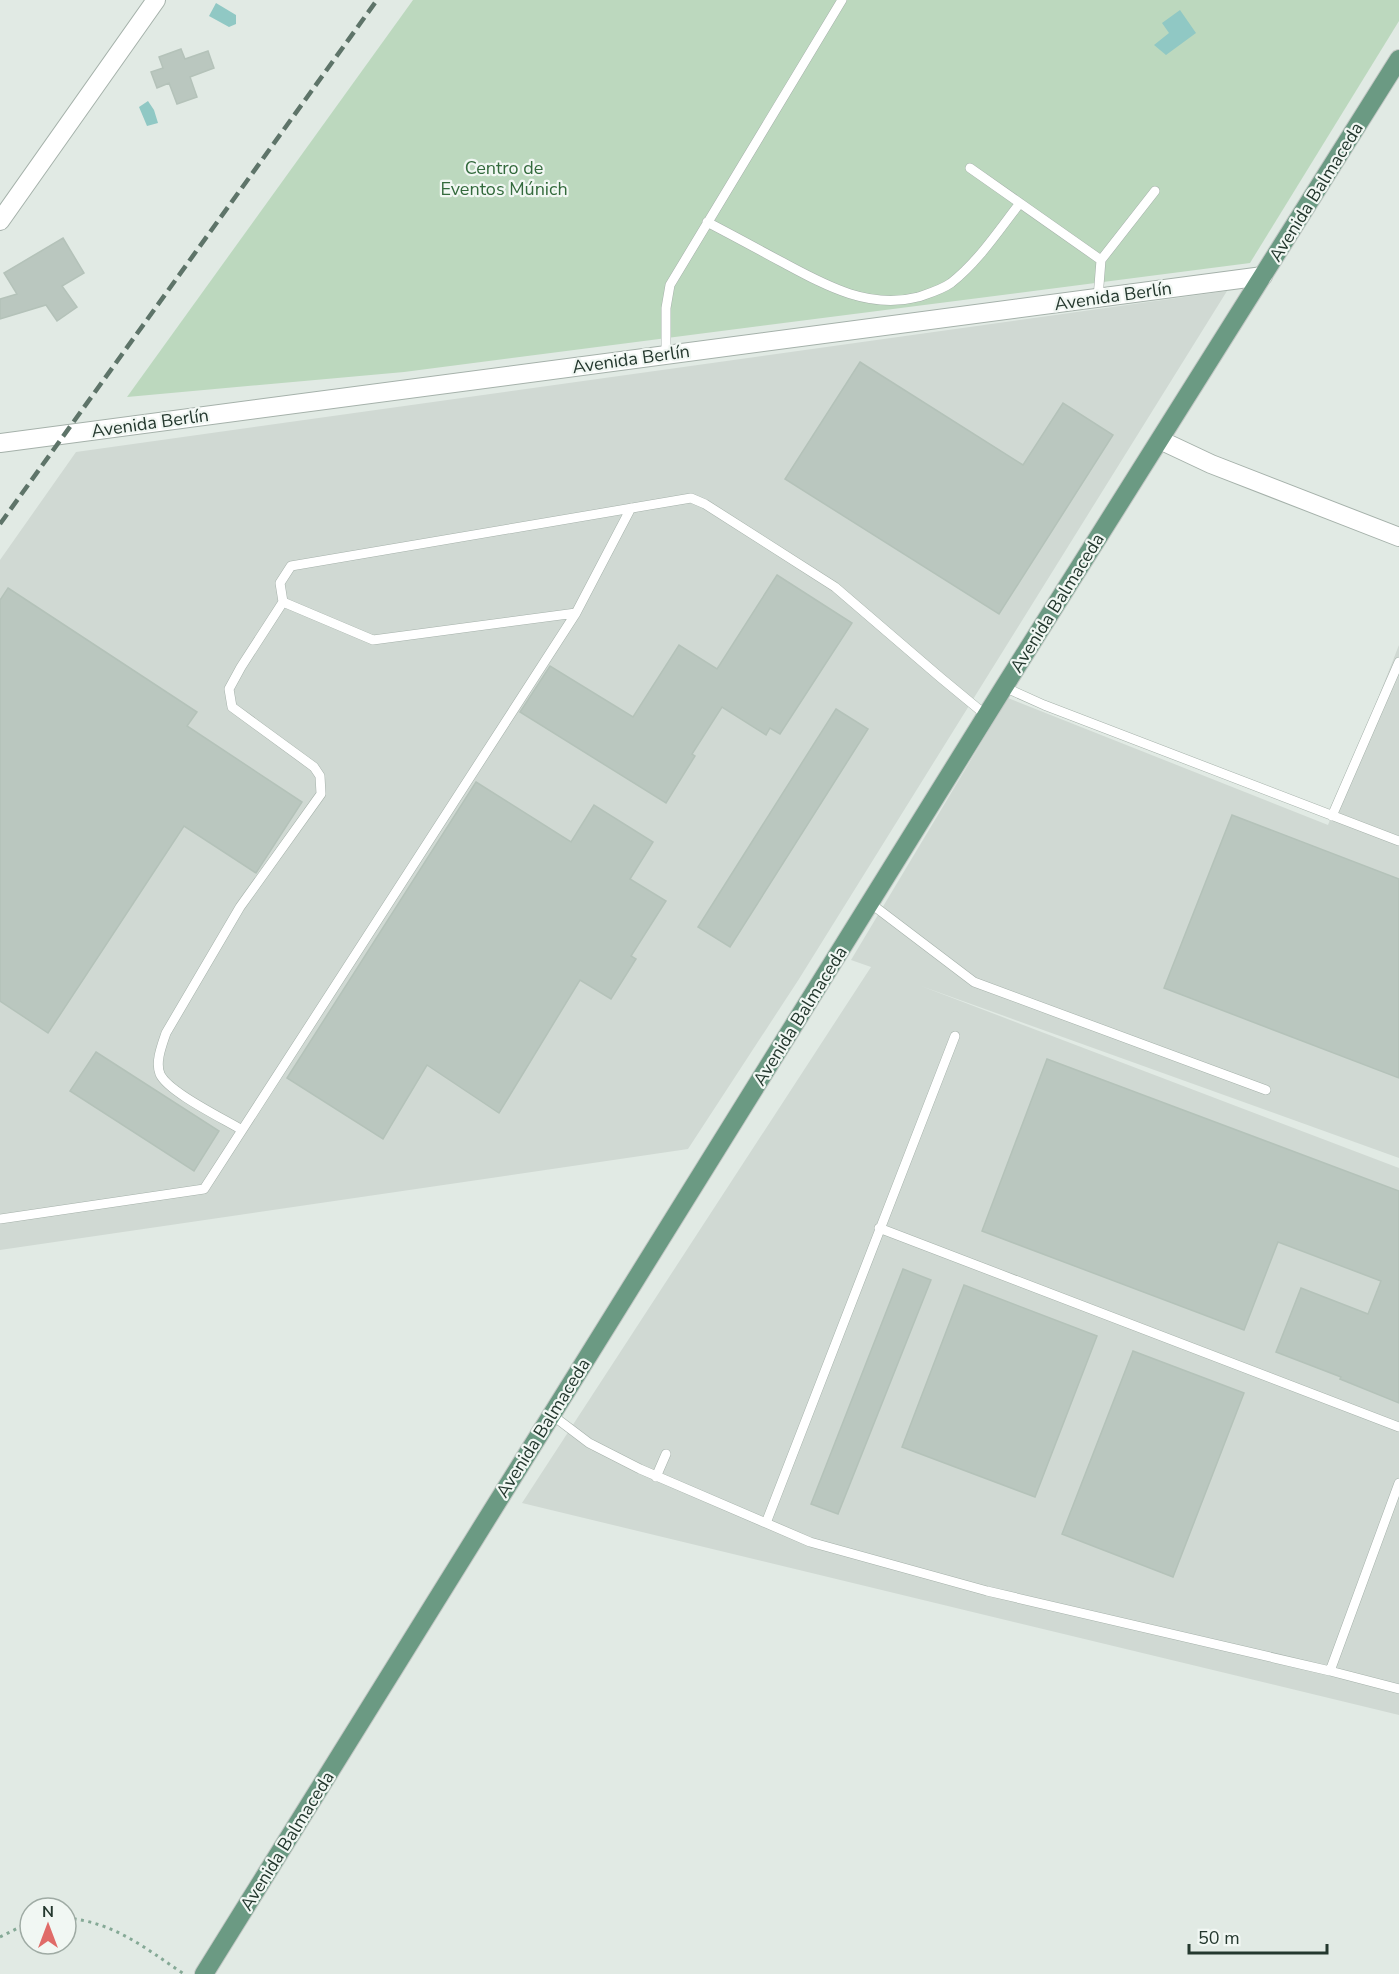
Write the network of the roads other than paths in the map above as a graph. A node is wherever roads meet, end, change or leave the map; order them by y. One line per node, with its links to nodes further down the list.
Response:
1 (156, 0): 7 (street)
2 (842, 0): 8 (lane)
3 (1399, 59): 10 (main road, Avenida Balmaceda)
4 (970, 168): 6 (lane)
5 (1155, 191): 9 (lane)
6 (1020, 203): 8 (lane); 9 (lane)
7 (0, 221)
8 (707, 222): 12 (lane)
9 (1101, 260): 11 (lane)
10 (1263, 276): 11 (street, Avenida Berlín); 13 (main road, Avenida Balmaceda)
11 (1098, 298): 12 (street, Avenida Berlín)
12 (666, 355): 14 (street, Avenida Berlín)
13 (1160, 440): 16 (street); 20 (main road, Avenida Balmaceda)
14 (0, 443)
15 (631, 508): 17 (lane); 18 (lane); 21 (lane)
16 (1399, 537)
17 (283, 602): 18 (lane); 27 (lane)
18 (576, 613): 27 (lane)
19 (1399, 662): 22 (lane)
20 (1004, 687): 21 (main road, Avenida Balmaceda); 22 (lane)
21 (987, 716): 24 (main road, Avenida Balmaceda)
22 (1332, 816): 23 (lane)
23 (1399, 841)
24 (870, 903): 26 (lane); 30 (main road, Avenida Balmaceda)
25 (955, 1036): 29 (lane)
26 (1266, 1090)
27 (242, 1130): 28 (lane)
28 (0, 1219)
29 (879, 1228): 31 (lane); 35 (lane)
30 (552, 1415): 33 (lane); 38 (main road, Avenida Balmaceda)
31 (1399, 1427)
32 (666, 1454): 33 (lane)
33 (656, 1477): 35 (lane)
34 (1399, 1483): 36 (lane)
35 (766, 1523): 36 (lane)
36 (1330, 1671): 37 (lane)
37 (1399, 1689)
38 (204, 1974)

